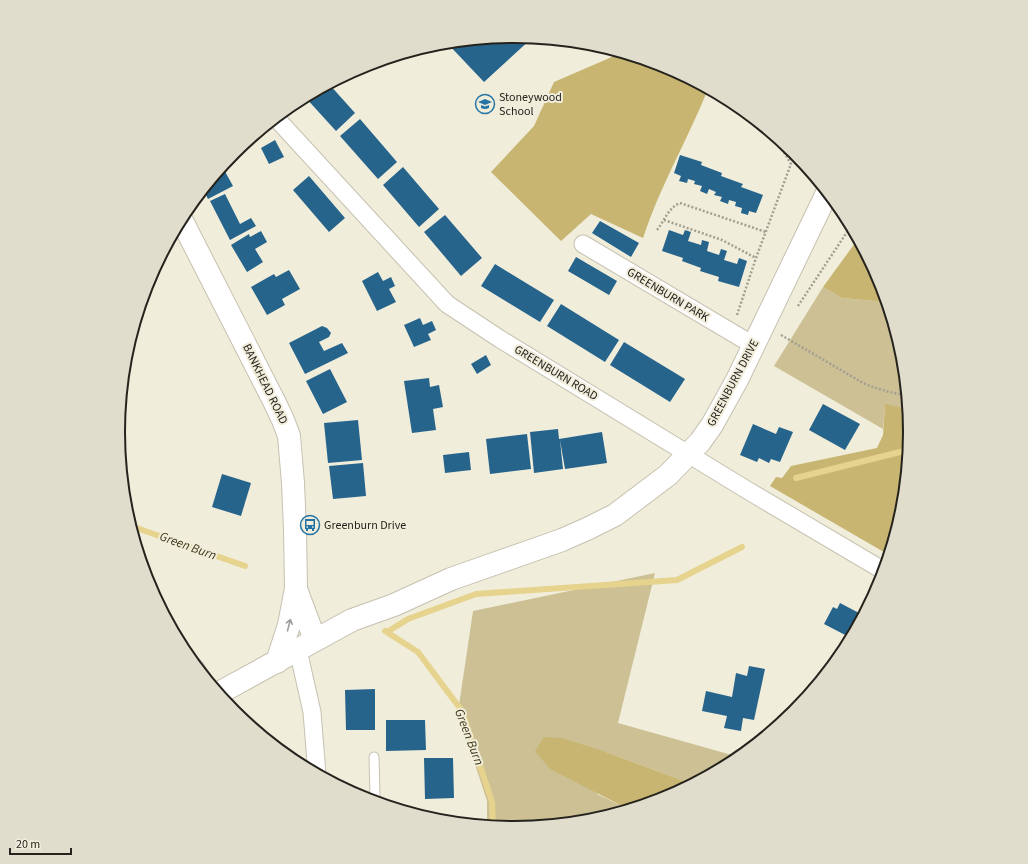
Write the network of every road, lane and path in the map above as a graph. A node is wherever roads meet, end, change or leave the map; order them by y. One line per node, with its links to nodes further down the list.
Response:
1 (279, 122): 16 (street, GREENBURN ROAD)
2 (784, 153): 8 (path)
3 (824, 197): 12 (street, GREENBURN DRIVE)
4 (664, 220): 6 (path); 8 (path); 10 (path)
5 (184, 226): 18 (street, BANKHEAD ROAD)
6 (657, 230)
7 (847, 231): 11 (path)
8 (766, 232): 10 (path)
9 (582, 244): 13 (street, GREENBURN PARK)
10 (756, 258): 13 (path)
11 (795, 310)
12 (763, 325): 14 (street, GREENBURN DRIVE); 15 (path)
13 (732, 332): 14 (street, GREENBURN PARK)
14 (753, 345): 16 (street, GREENBURN DRIVE)
15 (901, 395)
16 (688, 454): 17 (street, GREENBURN ROAD); 19 (street, GREENBURN DRIVE)
17 (878, 568)
18 (296, 588): 19 (street, BANKHEAD ROAD); 20 (street, BANKHEAD ROAD, one-way to 18)
19 (307, 645): 20 (street, GREENBURN DRIVE); 23 (street)
20 (277, 662): 21 (street, GREENBURN DRIVE)
21 (225, 691)
22 (374, 757): 24 (lane)
23 (316, 767)
24 (374, 794)

